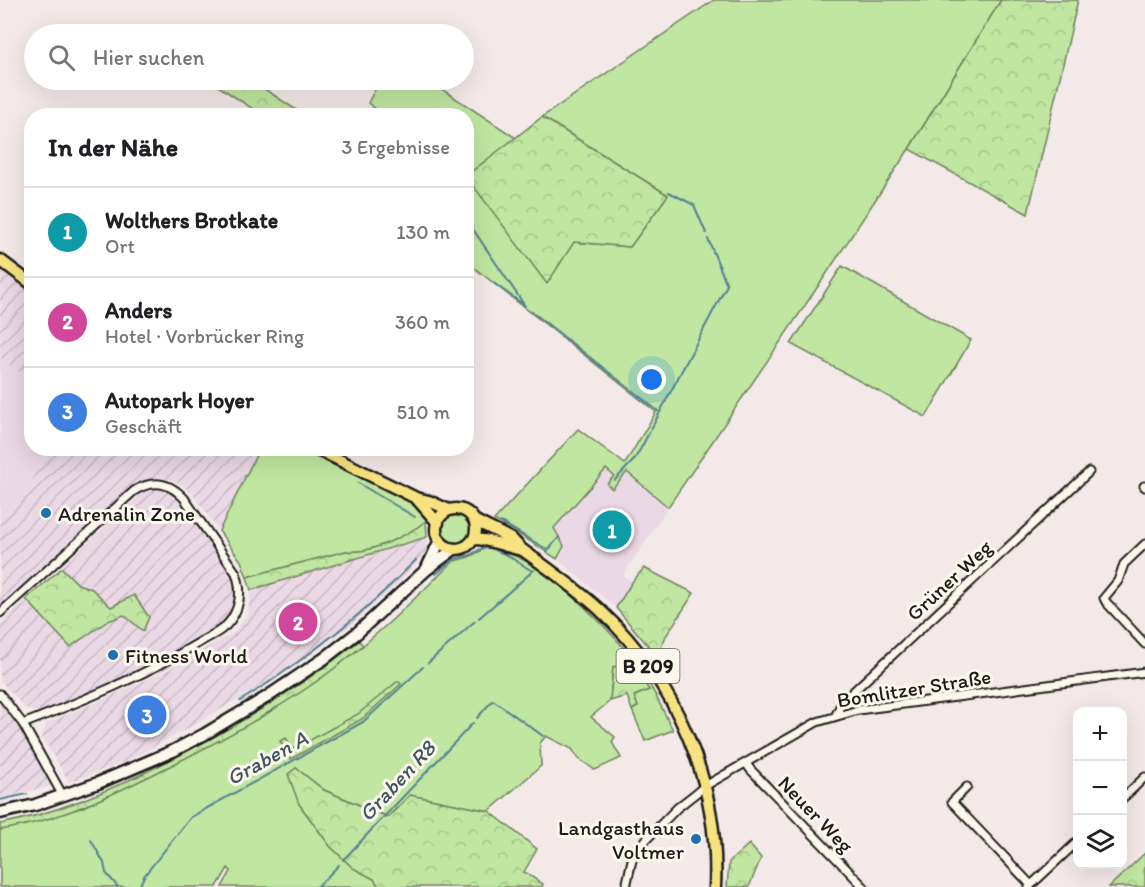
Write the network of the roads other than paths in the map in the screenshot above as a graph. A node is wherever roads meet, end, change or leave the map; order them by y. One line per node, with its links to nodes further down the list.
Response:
1 (0, 260): 2 (main road)
2 (24, 278)
3 (331, 456): 5 (main road, B 209)
4 (1089, 472): 19 (street, Grüner Weg)
5 (416, 498): 6 (main road, B 209); 8 (main road, B 209)
6 (449, 510): 7 (main road, B 209); 8 (main road)
7 (474, 520): 9 (main road); 13 (main road, B 209)
8 (438, 523): 10 (main road)
9 (474, 539): 12 (main road); 13 (main road, B 209)
10 (440, 540): 12 (main road); 14 (main road)
11 (1145, 544): 16 (street)
12 (454, 549): 14 (main road)
13 (522, 550): 23 (main road, B 209)
14 (426, 570): 26 (main road)
15 (0, 613): 20 (street)
16 (1145, 644)
17 (1145, 672): 19 (street, Bomlitzer Straße)
18 (0, 694): 20 (street)
19 (836, 715): 21 (street, Bomlitzer Straße)
20 (23, 724): 26 (street)
21 (746, 763): 23 (street, Bomlitzer Straße); 32 (street, Neuer Weg)
22 (1145, 777): 25 (street)
23 (705, 786): 30 (street, Bomlitzer Straße); 31 (main road, B 209)
24 (967, 788): 29 (street)
25 (1127, 794)
26 (63, 796): 27 (main road)
27 (0, 813)
28 (1073, 846): 29 (street)
29 (1030, 886)
30 (626, 887)
31 (715, 887)
32 (864, 887)

